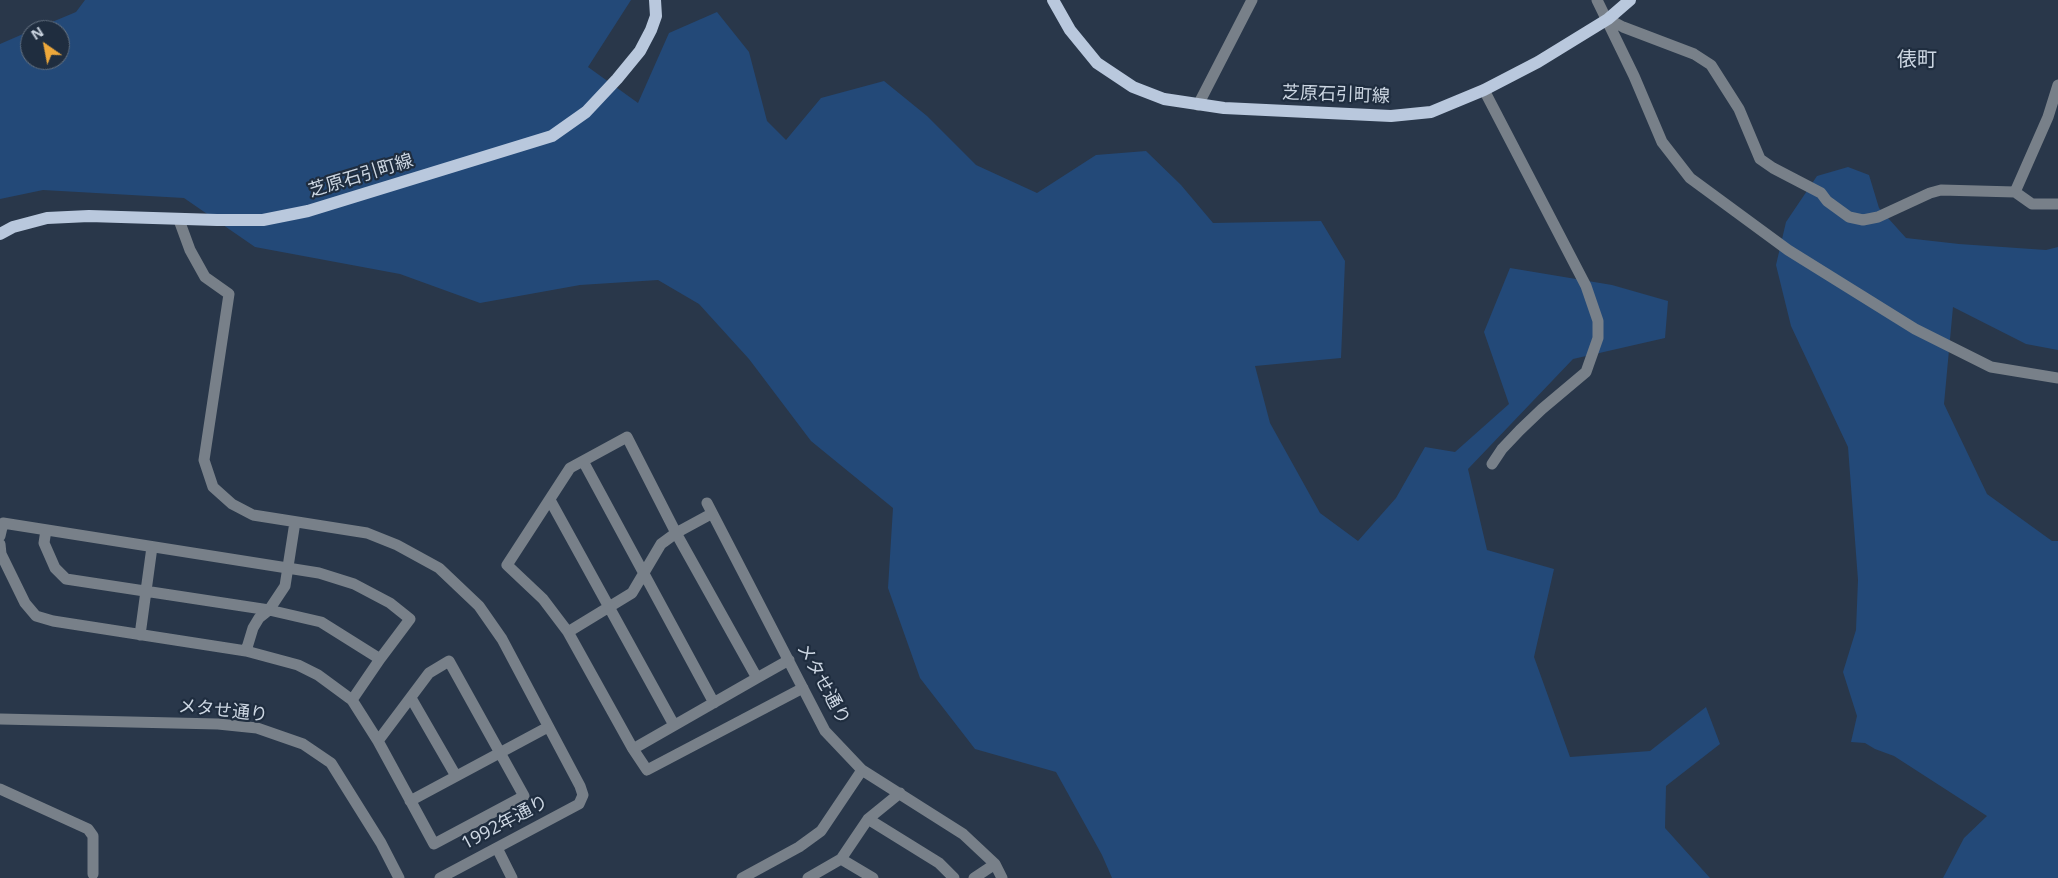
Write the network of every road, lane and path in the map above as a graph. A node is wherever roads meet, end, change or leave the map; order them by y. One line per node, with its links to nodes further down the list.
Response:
1 (655, 0): 12 (main road, 芝原石引町線)
2 (1053, 0): 9 (main road, 芝原石引町線)
3 (1252, 0): 9 (street)
4 (1597, 0): 6 (street)
5 (1630, 0): 6 (main road, 芝原石引町線)
6 (1608, 19): 8 (main road, 芝原石引町線); 10 (street); 14 (street)
7 (2058, 85): 10 (street)
8 (1484, 90): 9 (main road, 芝原石引町線); 16 (street)
9 (1198, 105)
10 (2015, 192): 11 (street)
11 (2058, 204)
12 (179, 220): 13 (main road, 芝原石引町線); 18 (street)
13 (0, 234)
14 (2058, 378)
15 (583, 461): 17 (street); 20 (street); 25 (street)
16 (1492, 464)
17 (550, 500): 27 (street); 29 (street)
18 (295, 522): 24 (street); 41 (street)
19 (46, 530): 21 (street); 23 (street); 26 (street)
20 (676, 533): 25 (street); 33 (street, メタせ通り); 34 (street)
21 (0, 536)
22 (0, 544): 30 (street)
23 (152, 547): 24 (street); 26 (street)
24 (287, 569): 28 (street); 32 (street)
25 (644, 573): 27 (street); 38 (street)
26 (146, 591): 28 (street); 30 (street)
27 (609, 608): 29 (street); 40 (street)
28 (269, 610): 31 (street); 32 (street)
29 (568, 632): 43 (street)
30 (140, 635): 31 (street)
31 (246, 652): 37 (street)
32 (380, 659): 37 (street)
33 (789, 660): 34 (street); 35 (street, メタせ通り)
34 (757, 678): 38 (street)
35 (803, 688): 43 (street); 45 (street, メタせ通り)
36 (411, 698): 42 (street); 44 (street); 46 (street)
37 (352, 700): 42 (street)
38 (714, 703): 40 (street)
39 (0, 719): 55 (street, メタせ通り)
40 (674, 726): 43 (street)
41 (548, 727): 44 (street); 51 (street, 1992年通り)
42 (378, 741): 49 (street)
43 (633, 749)
44 (500, 752): 46 (street); 49 (street)
45 (862, 770): 48 (street, メタせ通り); 58 (street)
46 (456, 776): 49 (street)
47 (0, 789): 54 (street)
48 (900, 793): 50 (street); 53 (street, メタせ通り)
49 (410, 800)
50 (868, 819): 52 (street); 61 (street)
51 (497, 848): 56 (street, 1992年通り); 57 (street)
52 (842, 859): 59 (street); 60 (street)
53 (995, 864): 62 (street); 63 (street, メタせ通り)
54 (93, 874)
55 (399, 878)
56 (440, 878)
57 (512, 878)
58 (742, 878)
59 (808, 878)
60 (873, 878)
61 (954, 878)
62 (974, 878)
63 (1002, 878)

